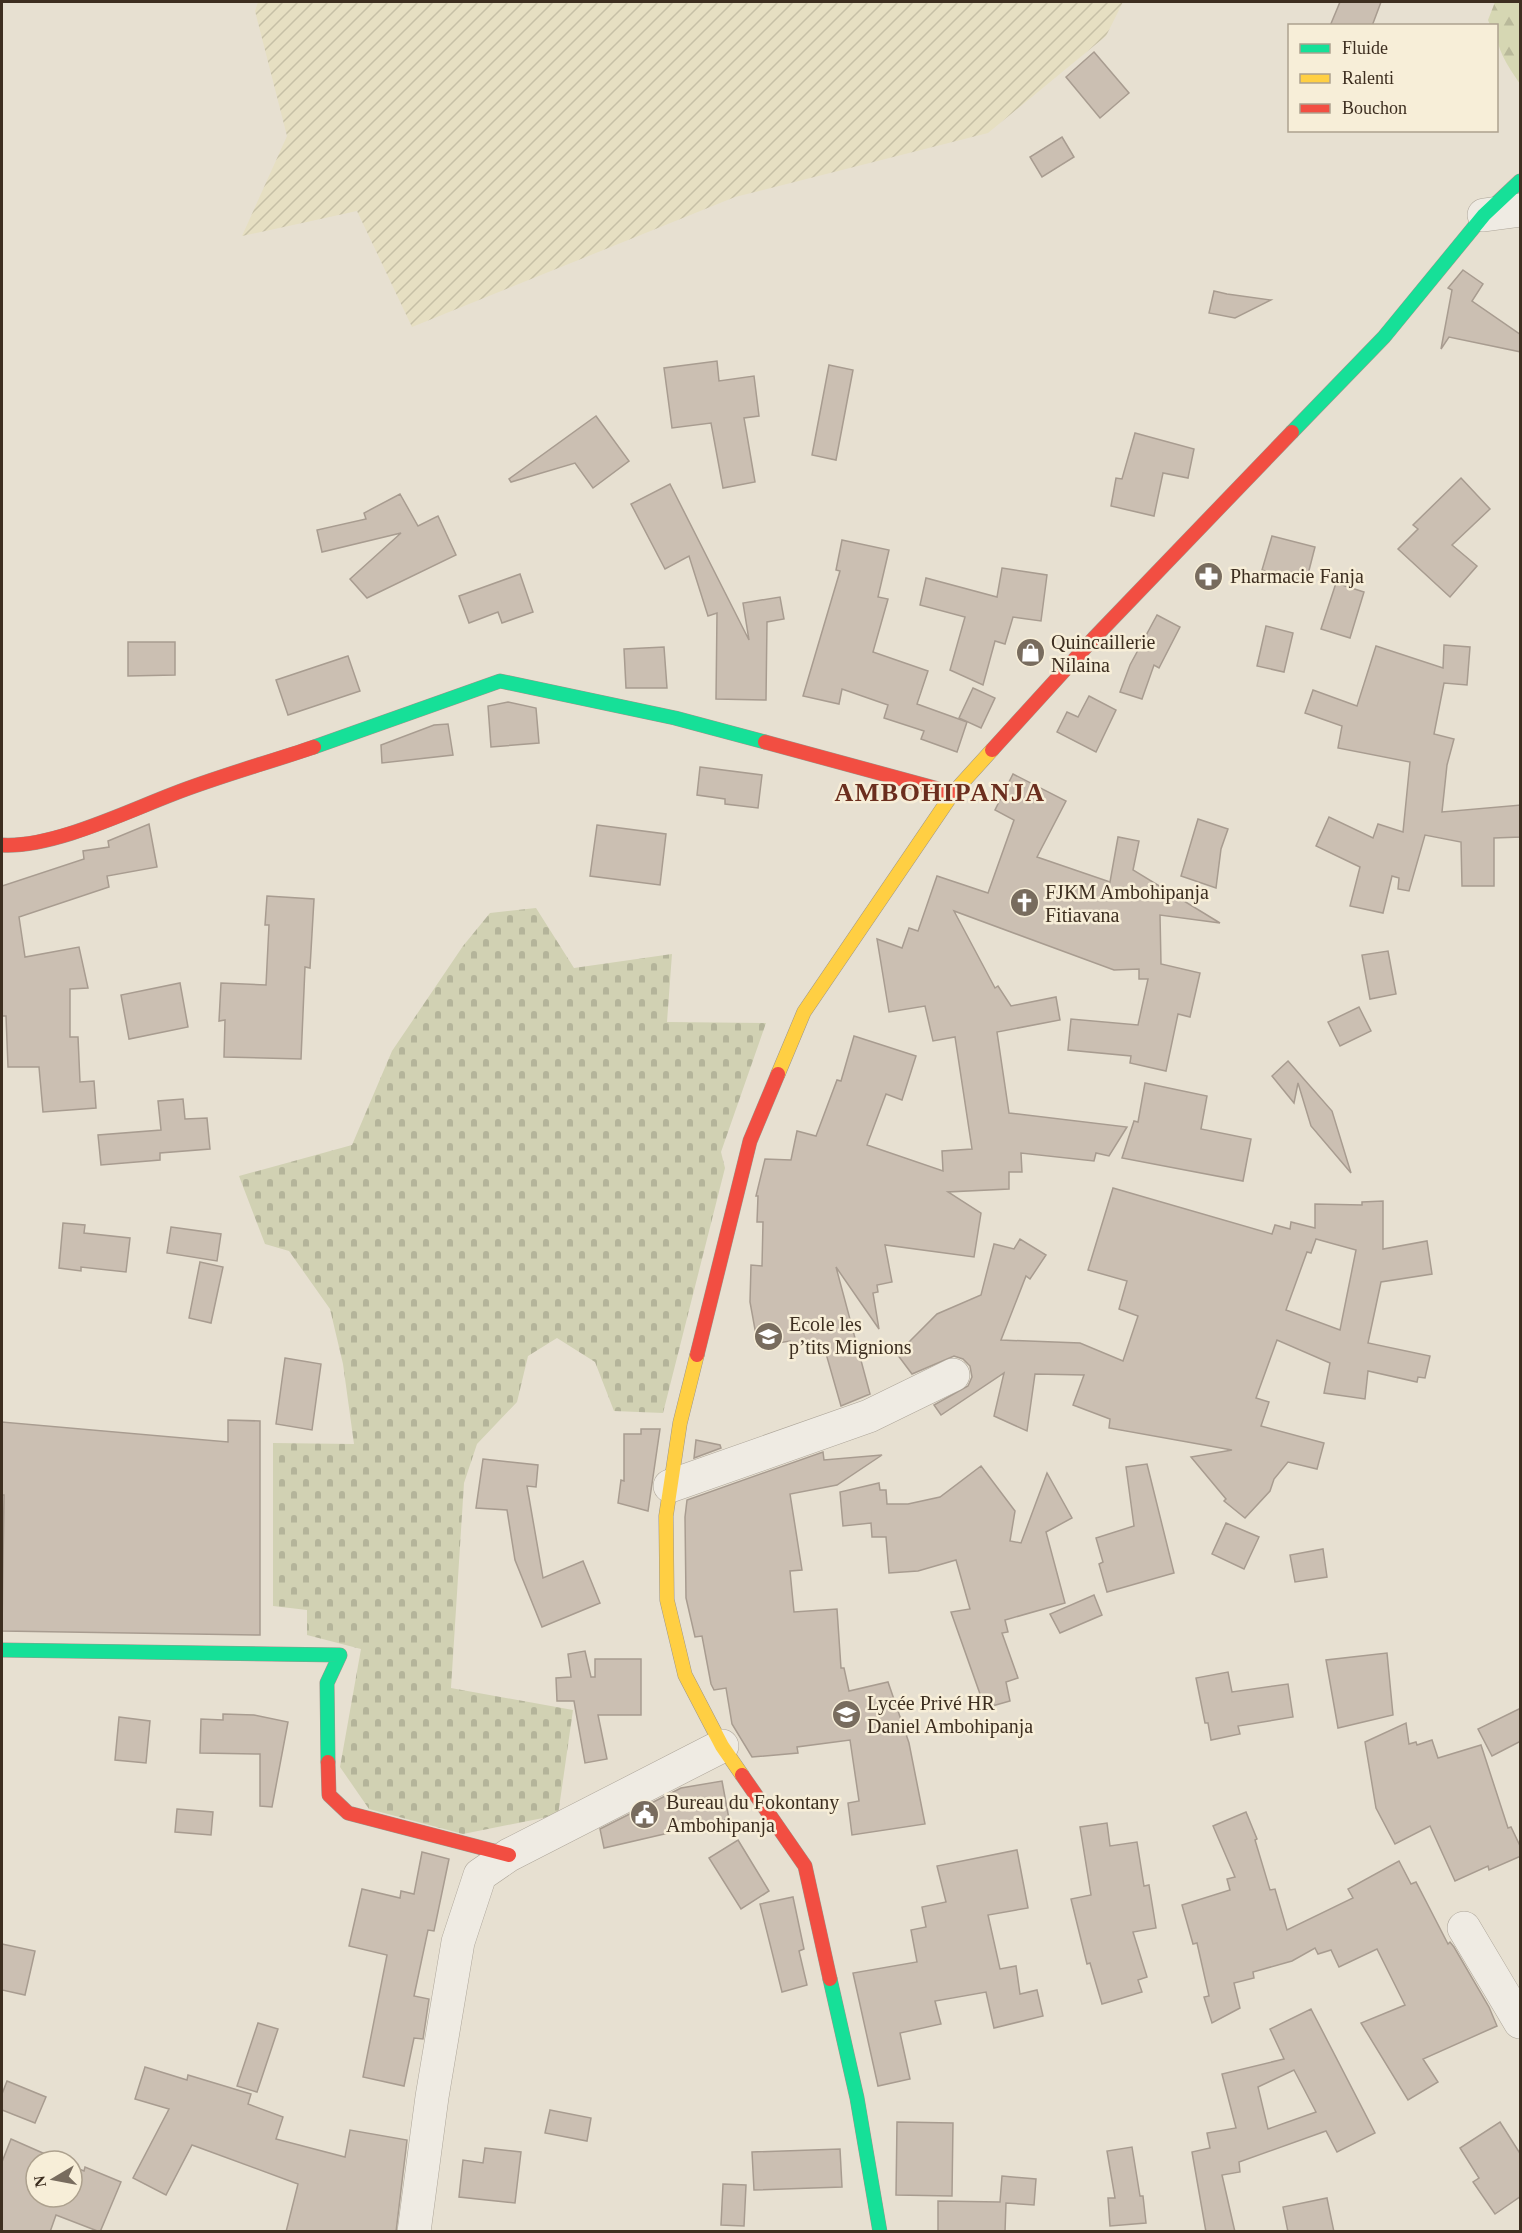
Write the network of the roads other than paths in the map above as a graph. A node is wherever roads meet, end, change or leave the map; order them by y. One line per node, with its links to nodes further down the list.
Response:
1 (1521, 181): 3 (street)
2 (1521, 210): 3 (street)
3 (1484, 215): 4 (street)
4 (953, 792): 5 (street); 7 (street)
5 (2, 846)
6 (953, 1375): 7 (street)
7 (670, 1486): 9 (street)
8 (2, 1650): 10 (street)
9 (722, 1746): 10 (street); 14 (street)
10 (509, 1855): 13 (street)
11 (1464, 1928): 12 (street)
12 (1521, 2022)
13 (414, 2232)
14 (880, 2232)

